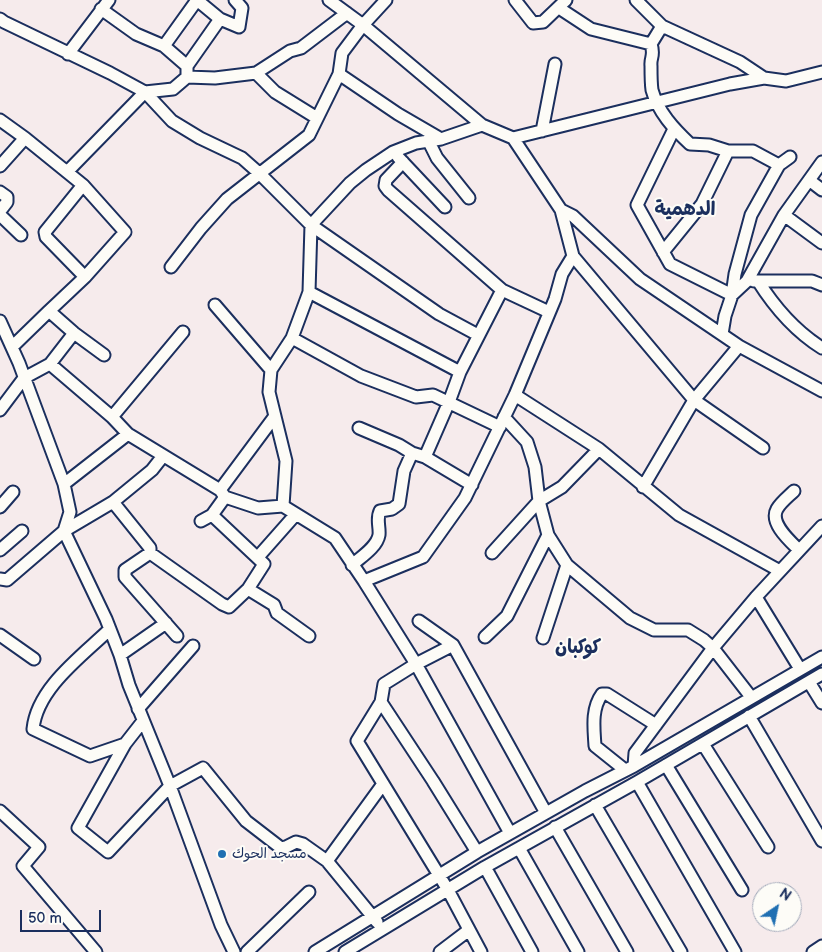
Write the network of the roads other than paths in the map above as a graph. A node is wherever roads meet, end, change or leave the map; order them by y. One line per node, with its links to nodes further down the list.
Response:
1 (197, 0): 11 (street); 15 (street)
2 (235, 0): 11 (street)
3 (329, 0): 9 (street)
4 (386, 0): 12 (street)
5 (515, 0): 8 (street)
6 (636, 0): 13 (street)
7 (105, 4): 15 (street); 16 (street)
8 (563, 4): 14 (street)
9 (347, 13): 12 (street); 20 (street)
10 (0, 19): 16 (street)
11 (220, 19): 18 (street)
12 (363, 25): 21 (street); 27 (street)
13 (662, 26): 14 (street); 22 (street)
14 (651, 44): 24 (street)
15 (164, 46): 18 (street)
16 (68, 54): 23 (street)
17 (555, 64): 29 (street)
18 (187, 72): 20 (street); 23 (street)
19 (822, 72): 22 (street)
20 (256, 73): 25 (street)
21 (339, 74): 25 (street); 33 (street)
22 (764, 78): 24 (street)
23 (145, 92): 41 (street); 42 (street)
24 (656, 103): 28 (street); 29 (street)
25 (317, 118): 42 (street)
26 (0, 120): 30 (street)
27 (482, 125): 31 (street); 33 (street)
28 (674, 129): 34 (street); 55 (street)
29 (542, 131): 31 (street)
30 (26, 138): 40 (street); 41 (street)
31 (512, 138): 49 (street)
32 (428, 140): 33 (street); 35 (street); 47 (street)
33 (442, 140)
34 (728, 151): 39 (street); 55 (street)
35 (393, 152): 37 (street); 52 (street)
36 (790, 157): 39 (street)
37 (403, 162): 48 (street); 61 (street)
38 (822, 162): 43 (street)
39 (779, 165): 63 (street)
40 (0, 166)
41 (67, 172): 44 (street)
42 (259, 173): 52 (street); 57 (street)
43 (809, 180): 45 (street); 51 (street)
44 (83, 185): 58 (street); 58 (street)
45 (822, 190)
46 (0, 192): 50 (street)
47 (469, 198)
48 (445, 207)
49 (561, 210): 56 (street); 70 (street)
50 (0, 213): 53 (street)
51 (784, 216): 54 (street); 59 (street)
52 (311, 226): 62 (street); 71 (street)
53 (21, 235)
54 (822, 243)
55 (663, 252): 63 (street)
56 (573, 256): 66 (street); 83 (street)
57 (171, 267)
58 (85, 277): 65 (street)
59 (752, 281): 60 (street); 63 (street); 75 (street)
60 (822, 285)
61 (502, 290): 66 (street); 71 (street)
62 (309, 292): 72 (street); 79 (street)
63 (732, 295): 70 (street)
64 (215, 305): 78 (street)
65 (50, 312): 69 (street); 74 (street)
66 (549, 312): 82 (street)
67 (0, 321): 74 (street)
68 (183, 332): 87 (street)
69 (74, 333): 76 (street); 77 (street)
70 (722, 334): 73 (street)
71 (478, 335): 79 (street)
72 (292, 338): 78 (street); 84 (street)
73 (739, 346): 81 (street); 83 (street)
74 (12, 347): 80 (street)
75 (822, 348)
76 (104, 356)
77 (50, 364): 80 (street); 87 (street)
78 (272, 370): 86 (street)
79 (460, 372): 84 (street)
80 (24, 378): 85 (street); 96 (street)
81 (822, 391)
82 (515, 395): 88 (street); 92 (street)
83 (694, 400): 91 (street); 98 (street)
84 (449, 402): 88 (street); 95 (street)
85 (0, 410)
86 (275, 416): 101 (street); 104 (street)
87 (112, 417): 90 (street)
88 (502, 422): 97 (street); 103 (street)
89 (359, 428): 93 (street)
90 (128, 434): 94 (street); 96 (street)
91 (763, 448)
92 (599, 449): 98 (street); 103 (street)
93 (412, 453): 95 (street); 118 (street)
94 (163, 456): 101 (street); 102 (street)
95 (425, 457): 97 (street)
96 (64, 484): 111 (street)
97 (472, 485): 122 (street)
98 (643, 486): 120 (street)
99 (794, 491): 114 (street)
100 (13, 492): 105 (street)
101 (223, 493): 104 (street); 107 (street)
102 (114, 502): 111 (street); 116 (street)
103 (539, 502): 112 (street); 115 (street)
104 (283, 506): 106 (street)
105 (0, 507)
106 (296, 514): 117 (street); 118 (street)
107 (212, 515): 108 (street); 117 (street)
108 (201, 521)
109 (822, 526): 114 (street)
110 (22, 531): 113 (street)
111 (64, 531): 121 (street); 127 (street)
112 (548, 535): 119 (street); 131 (street)
113 (0, 550)
114 (799, 550): 120 (street)
115 (492, 553)
116 (150, 554): 123 (street); 126 (street)
117 (258, 557): 123 (street)
118 (352, 565): 122 (street)
119 (566, 565): 132 (street); 135 (street)
120 (780, 571): 124 (street)
121 (0, 579)
122 (364, 581): 139 (street)
123 (248, 589): 130 (street)
124 (756, 597): 135 (street); 140 (street)
125 (419, 621): 133 (street)
126 (166, 623): 129 (street); 136 (street)
127 (110, 629): 136 (street); 150 (street)
128 (0, 636): 138 (street)
129 (177, 636)
130 (309, 636)
131 (485, 637)
132 (542, 638)
133 (453, 645): 139 (street); 159 (street)
134 (193, 646): 146 (street)
135 (713, 648): 143 (street); 149 (street)
136 (120, 655): 146 (street)
137 (822, 657): 140 (street)
138 (34, 659)
139 (416, 664): 144 (street); 161 (street)
140 (800, 669): 143 (street)
141 (822, 674): 142 (street)
142 (809, 682): 145 (street); 147 (street)
143 (751, 697): 153 (street)
144 (381, 702): 155 (street); 165 (street)
145 (822, 703)
146 (138, 709): 148 (street)
147 (749, 716): 151 (street); 162 (street)
148 (143, 721): 150 (street); 156 (street)
149 (656, 724): 153 (street); 153 (street)
150 (126, 744): 156 (street)
151 (703, 744): 152 (street); 163 (street)
152 (666, 765): 154 (street); 170 (street)
153 (629, 768): 159 (street)
154 (637, 782): 157 (street); 187 (street)
155 (383, 784): 166 (street); 168 (street)
156 (170, 786): 166 (street); 177 (street)
157 (595, 805): 160 (street); 186 (street)
158 (0, 811): 176 (street)
159 (546, 813): 161 (street)
160 (554, 827): 164 (street); 185 (street)
161 (510, 833): 165 (street)
162 (822, 841)
163 (768, 847)
164 (519, 848): 167 (street); 184 (street)
165 (477, 852): 168 (street)
166 (327, 861): 172 (street)
167 (485, 867): 169 (street); 183 (street)
168 (439, 875): 169 (street); 172 (street)
169 (448, 890): 173 (street); 174 (street)
170 (742, 890)
171 (309, 892): 178 (street)
172 (374, 916): 173 (street); 179 (street)
173 (382, 930): 180 (street)
174 (469, 930): 181 (street); 182 (street)
175 (822, 946): 188 (street)
176 (96, 952)
177 (234, 952)
178 (247, 952)
179 (316, 952)
180 (345, 952)
181 (440, 952)
182 (481, 952)
183 (532, 952)
184 (578, 952)
185 (627, 952)
186 (681, 952)
187 (736, 952)
188 (813, 952)

